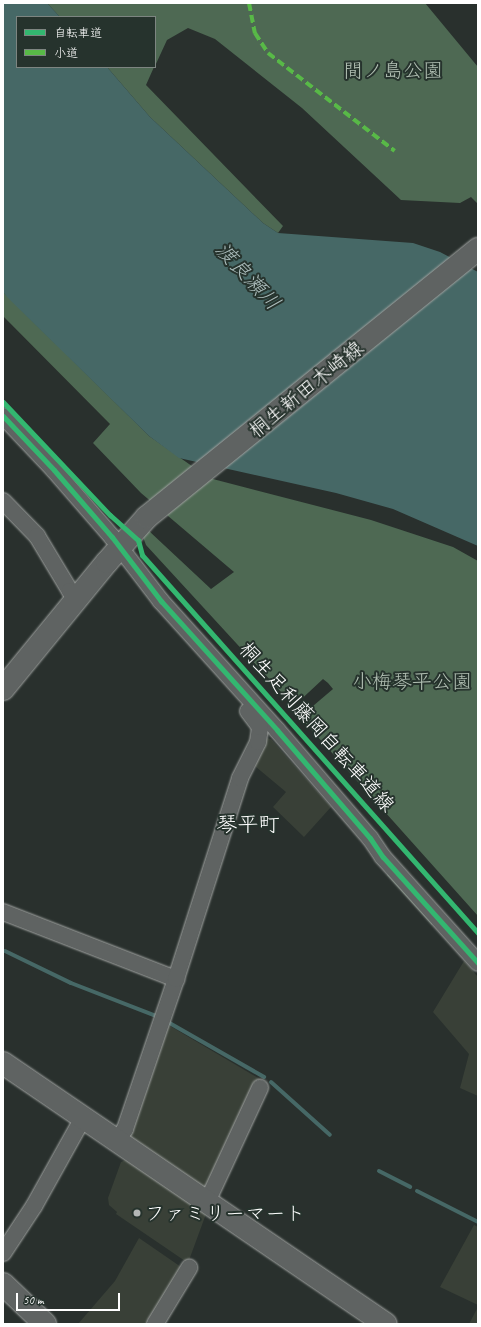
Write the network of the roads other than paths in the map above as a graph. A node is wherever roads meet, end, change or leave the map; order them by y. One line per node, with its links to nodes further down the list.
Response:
1 (478, 249): 4 (main road, 桐生新田木崎線)
2 (3, 416): 4 (street)
3 (3, 501): 5 (street)
4 (128, 537): 5 (main road, 桐生新田木崎線); 6 (street)
5 (77, 598): 7 (main road, 桐生新田木崎線)
6 (232, 679): 9 (street); 10 (street)
7 (3, 689)
8 (3, 912): 10 (street)
9 (478, 963)
10 (176, 979): 14 (street)
11 (3, 1063): 13 (main road)
12 (260, 1088): 15 (street)
13 (83, 1118): 14 (main road); 16 (street)
14 (117, 1140): 15 (main road)
15 (207, 1202): 19 (main road)
16 (3, 1252)
17 (189, 1268): 21 (street)
18 (3, 1284): 20 (main road)
19 (375, 1321)
20 (45, 1324)
21 (155, 1324)

